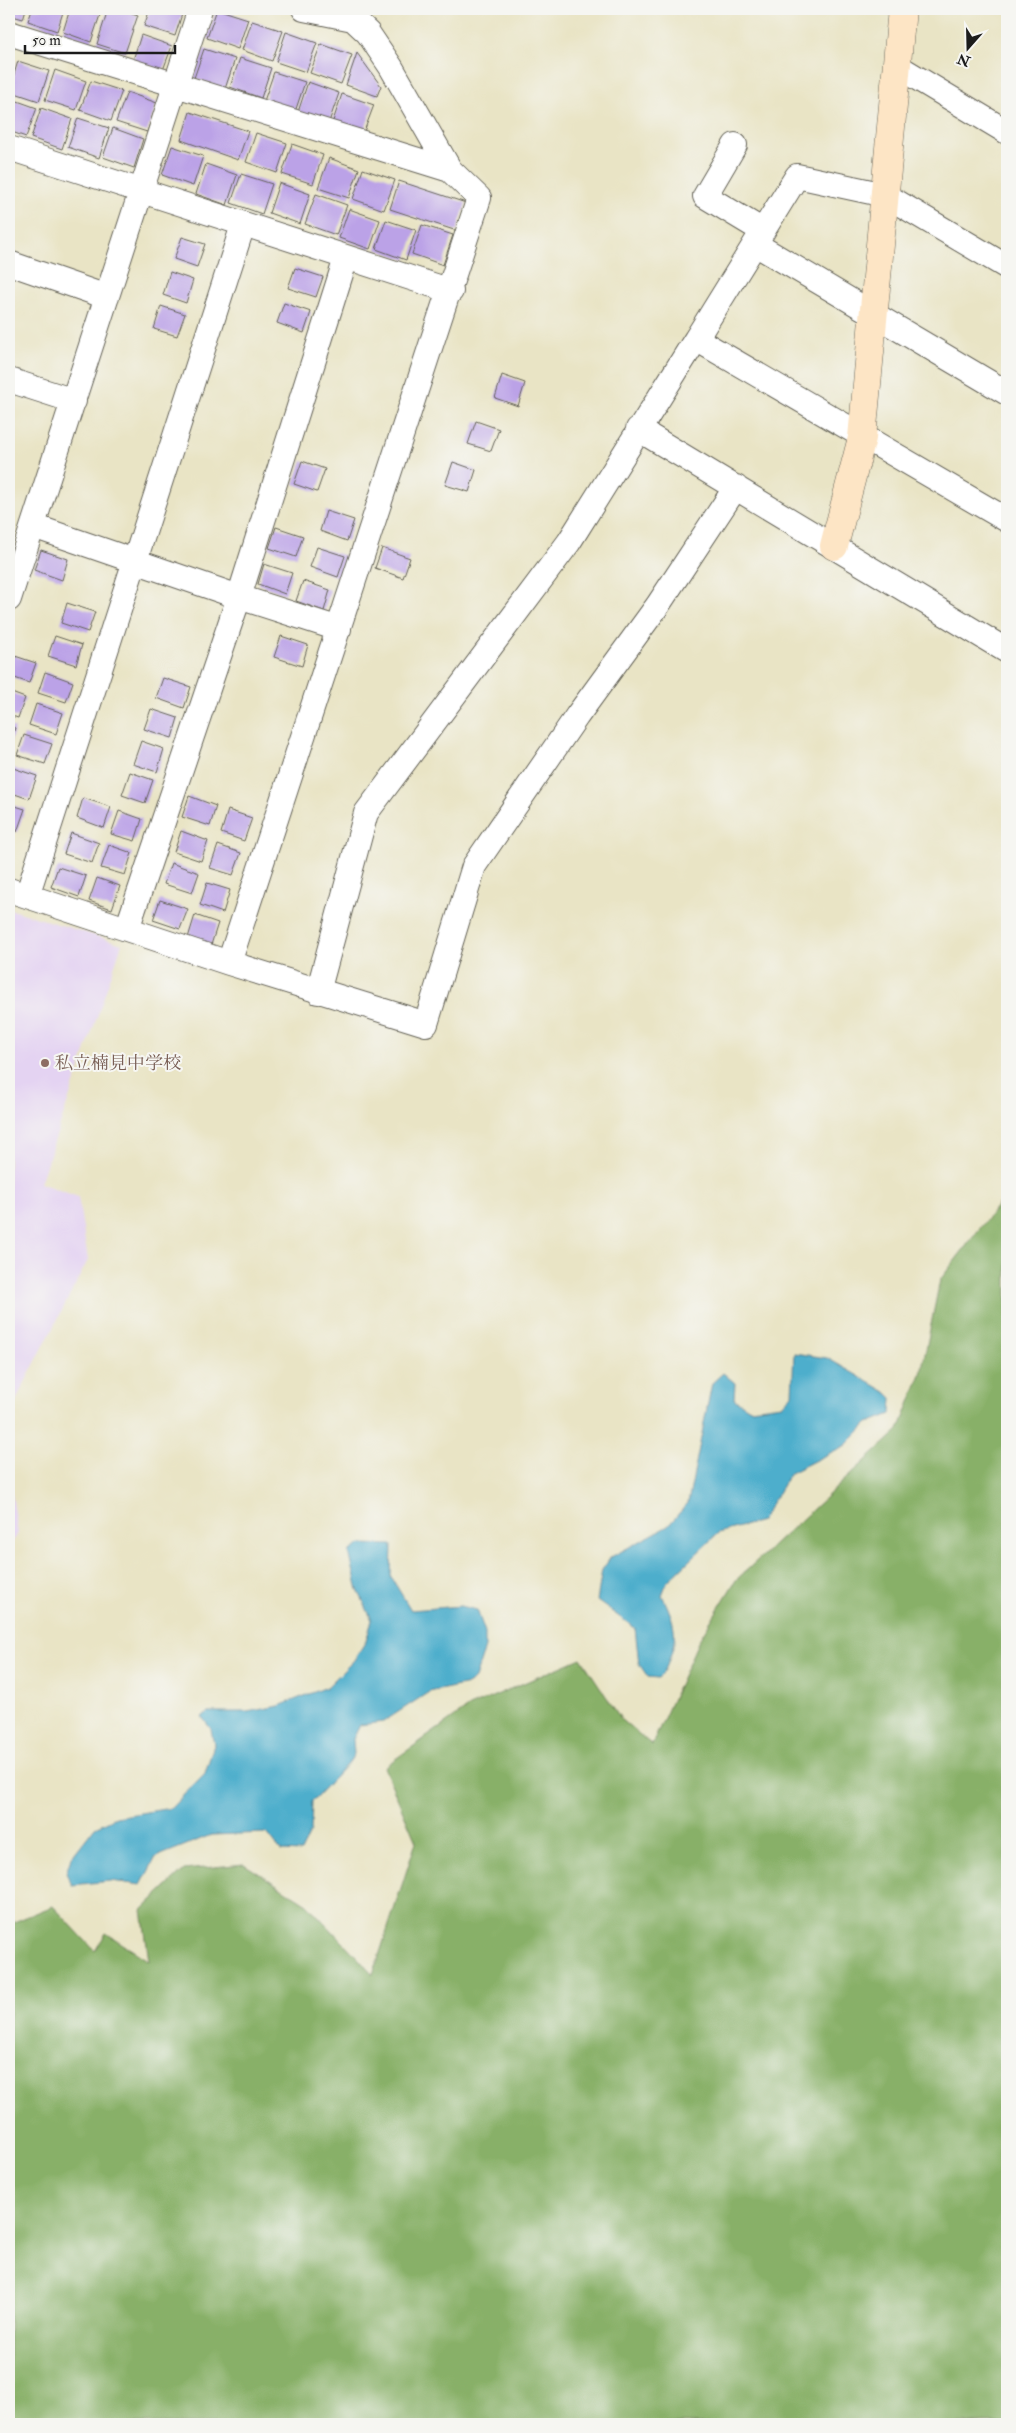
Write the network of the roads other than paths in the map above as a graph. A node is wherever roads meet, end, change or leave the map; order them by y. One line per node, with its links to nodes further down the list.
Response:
1 (200, 9): 6 (street)
2 (304, 9): 10 (street)
3 (902, 9): 5 (street)
4 (9, 32): 6 (street)
5 (897, 66): 7 (street); 12 (street)
6 (176, 86): 10 (street); 11 (street)
7 (1007, 132)
8 (735, 145): 14 (street)
9 (9, 148): 11 (street)
10 (450, 170): 18 (street)
11 (142, 192): 13 (street); 19 (street)
12 (885, 195): 14 (street); 17 (street); 20 (street)
13 (243, 225): 15 (street); 31 (street)
14 (759, 238): 20 (street); 21 (street)
15 (346, 258): 18 (street); 32 (street)
16 (9, 263): 19 (street)
17 (1007, 267)
18 (450, 291): 34 (street)
19 (107, 297): 24 (street)
20 (874, 314): 23 (street); 26 (street)
21 (696, 339): 25 (street); 26 (street)
22 (9, 380): 24 (street)
23 (1007, 393)
24 (74, 400): 29 (street)
25 (638, 429): 27 (street); 39 (street)
26 (862, 438): 28 (street); 30 (street)
27 (736, 487): 30 (street); 39 (street)
28 (1007, 520)
29 (33, 526): 31 (street); 33 (street)
30 (834, 546): 35 (street)
31 (136, 561): 32 (street); 36 (street)
32 (238, 597): 34 (street); 37 (street)
33 (9, 599)
34 (339, 629): 38 (street)
35 (1007, 651)
36 (18, 893): 37 (street)
37 (127, 929): 38 (street)
38 (229, 963): 39 (street)
39 (318, 992)

